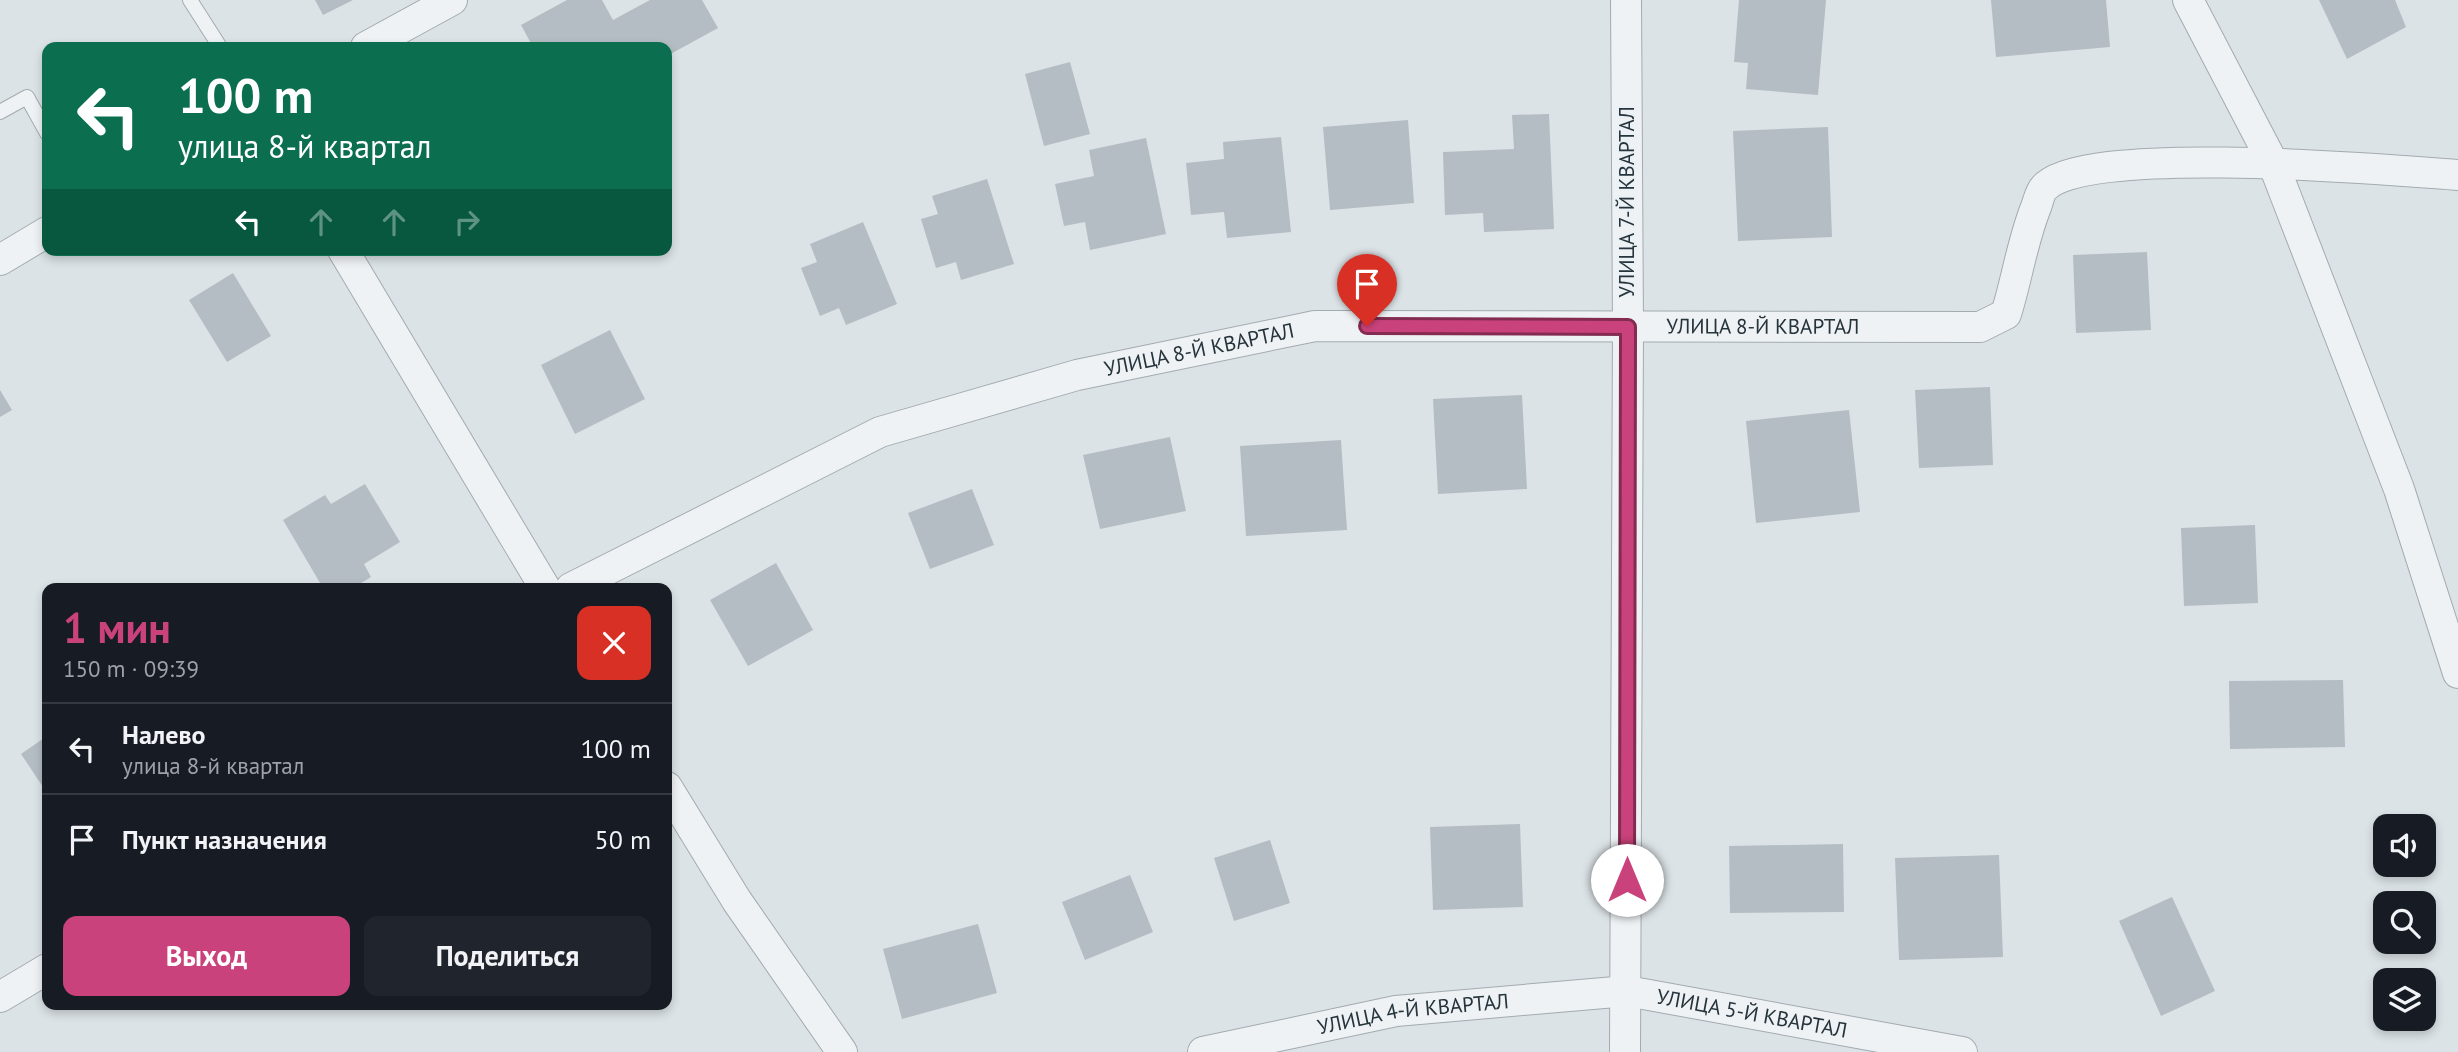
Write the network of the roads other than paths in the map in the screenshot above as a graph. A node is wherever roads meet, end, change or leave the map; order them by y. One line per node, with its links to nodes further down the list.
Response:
1 (190, 0): 5 (lane)
2 (452, 0): 6 (street)
3 (1626, 0): 14 (street, УЛИЦА 7-Й КВАРТАЛ)
4 (2189, 0): 9 (street)
5 (217, 42)
6 (375, 42)
7 (0, 112): 8 (lane)
8 (42, 124)
9 (2273, 163): 10 (street, УЛИЦА 8-Й КВАРТАЛ); 14 (street, УЛИЦА 8-Й КВАРТАЛ); 17 (street)
10 (2458, 174)
11 (42, 235): 13 (street)
12 (347, 256): 15 (street)
13 (0, 260)
14 (1628, 327): 16 (street, УЛИЦА 8-Й КВАРТАЛ); 20 (street, УЛИЦА 7-Й КВАРТАЛ)
15 (542, 583)
16 (581, 583)
17 (2458, 673)
18 (672, 795): 22 (street)
19 (42, 972): 21 (street)
20 (1627, 991): 23 (street, УЛИЦА 4-Й КВАРТАЛ); 24 (street, УЛИЦА 7-Й КВАРТАЛ); 25 (street, УЛИЦА 5-Й КВАРТАЛ)
21 (0, 997)
22 (842, 1052)
23 (1203, 1052)
24 (1625, 1052)
25 (1962, 1052)

